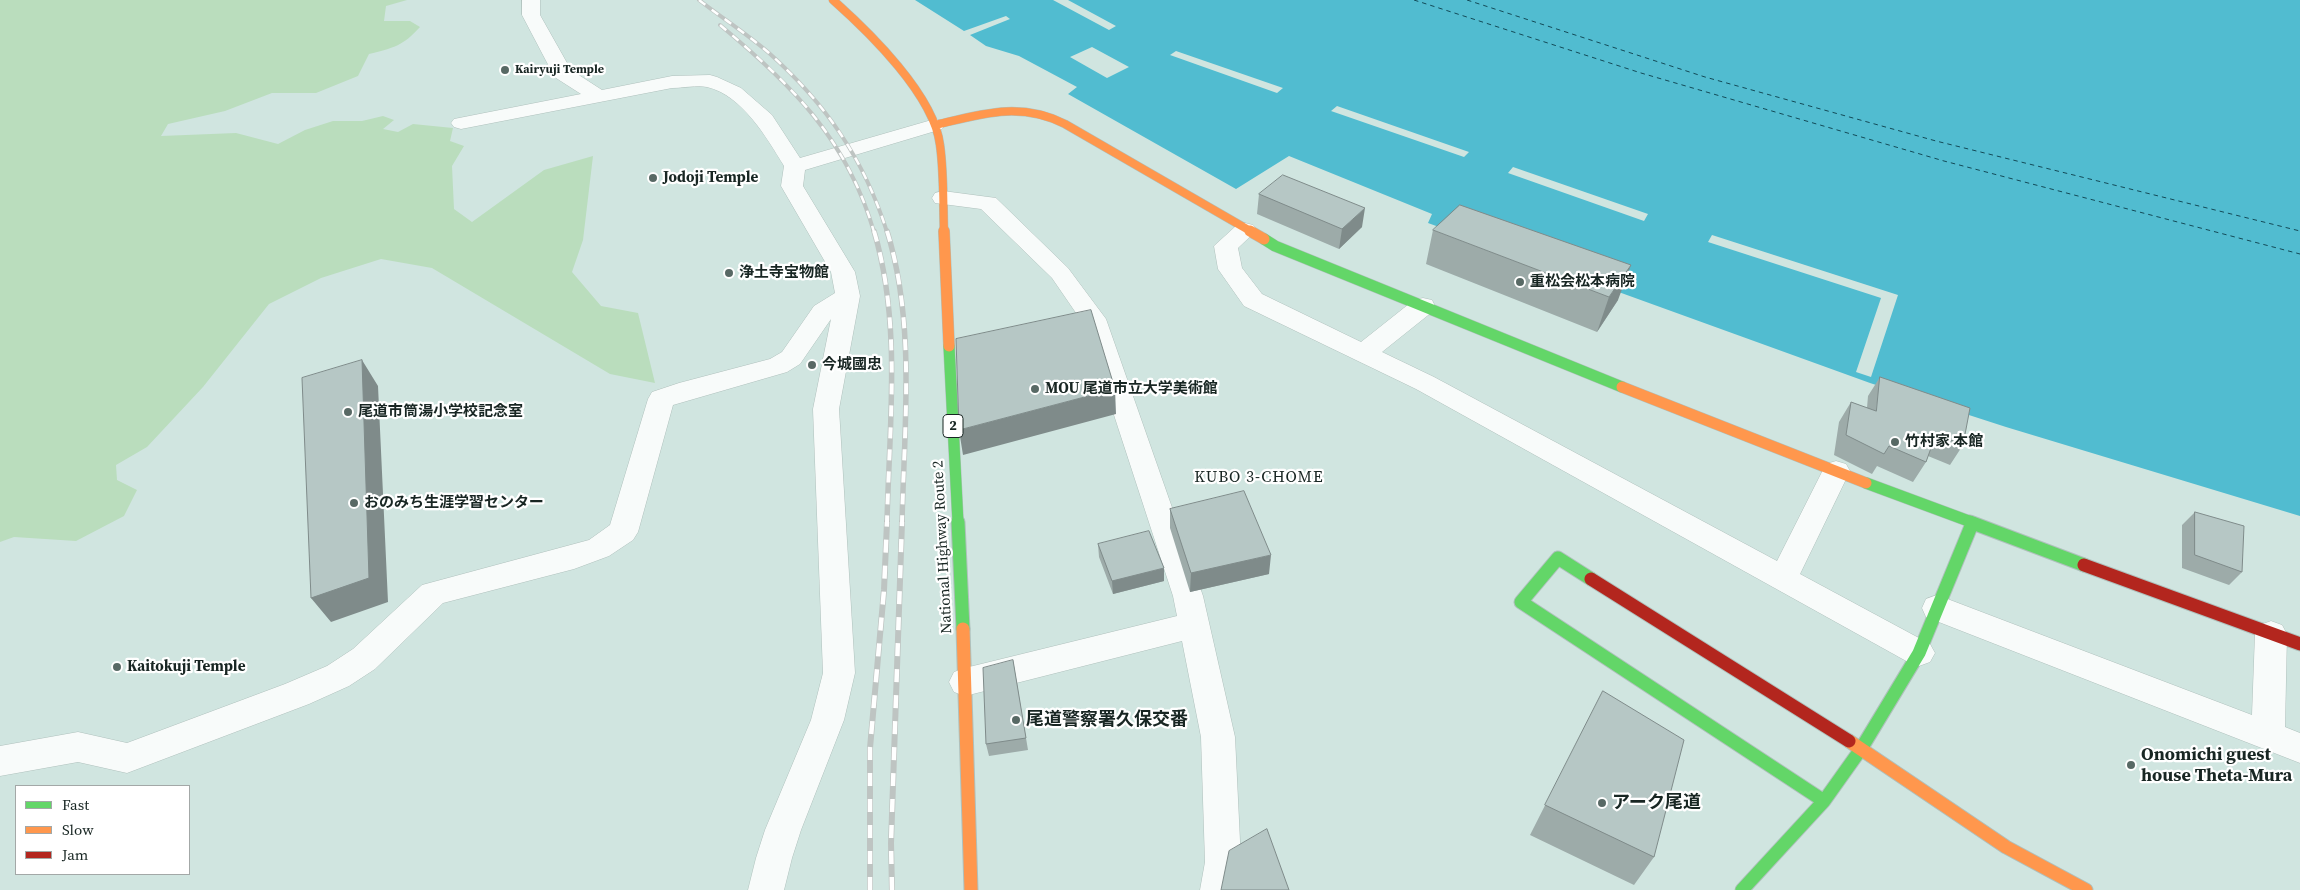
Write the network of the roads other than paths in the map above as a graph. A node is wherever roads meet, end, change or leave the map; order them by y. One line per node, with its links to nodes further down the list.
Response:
1 (531, 0): 3 (street)
2 (833, 0): 5 (main road, National Highway Route 2 / 2)
3 (599, 97): 4 (street); 6 (street)
4 (461, 123)
5 (935, 125): 6 (street); 7 (main road, National Highway Route 2 / 2); 8 (main road)
6 (795, 166): 9 (street)
7 (943, 198): 16 (street); 19 (main road, National Highway Route 2 / 2)
8 (1245, 230): 10 (main road); 11 (street)
9 (848, 296): 23 (street); 25 (street)
10 (1423, 306): 11 (street); 12 (main road)
11 (1364, 353): 14 (street)
12 (1836, 471): 13 (main road); 14 (street)
13 (1972, 524): 15 (main road); 17 (main road)
14 (1783, 578): 18 (street)
15 (1938, 608): 18 (main road); 20 (street)
16 (1195, 626): 19 (street); 27 (street)
17 (2286, 639): 20 (street)
18 (1919, 652): 22 (main road)
19 (965, 682): 26 (main road, National Highway Route 2 / 2)
20 (2268, 736): 21 (street)
21 (2300, 748)
22 (1861, 749): 24 (main road); 24 (main road); 29 (main road)
23 (0, 761)
24 (1824, 801): 28 (main road)
25 (766, 890)
26 (971, 890)
27 (1218, 890)
28 (1742, 890)
29 (2086, 890)

